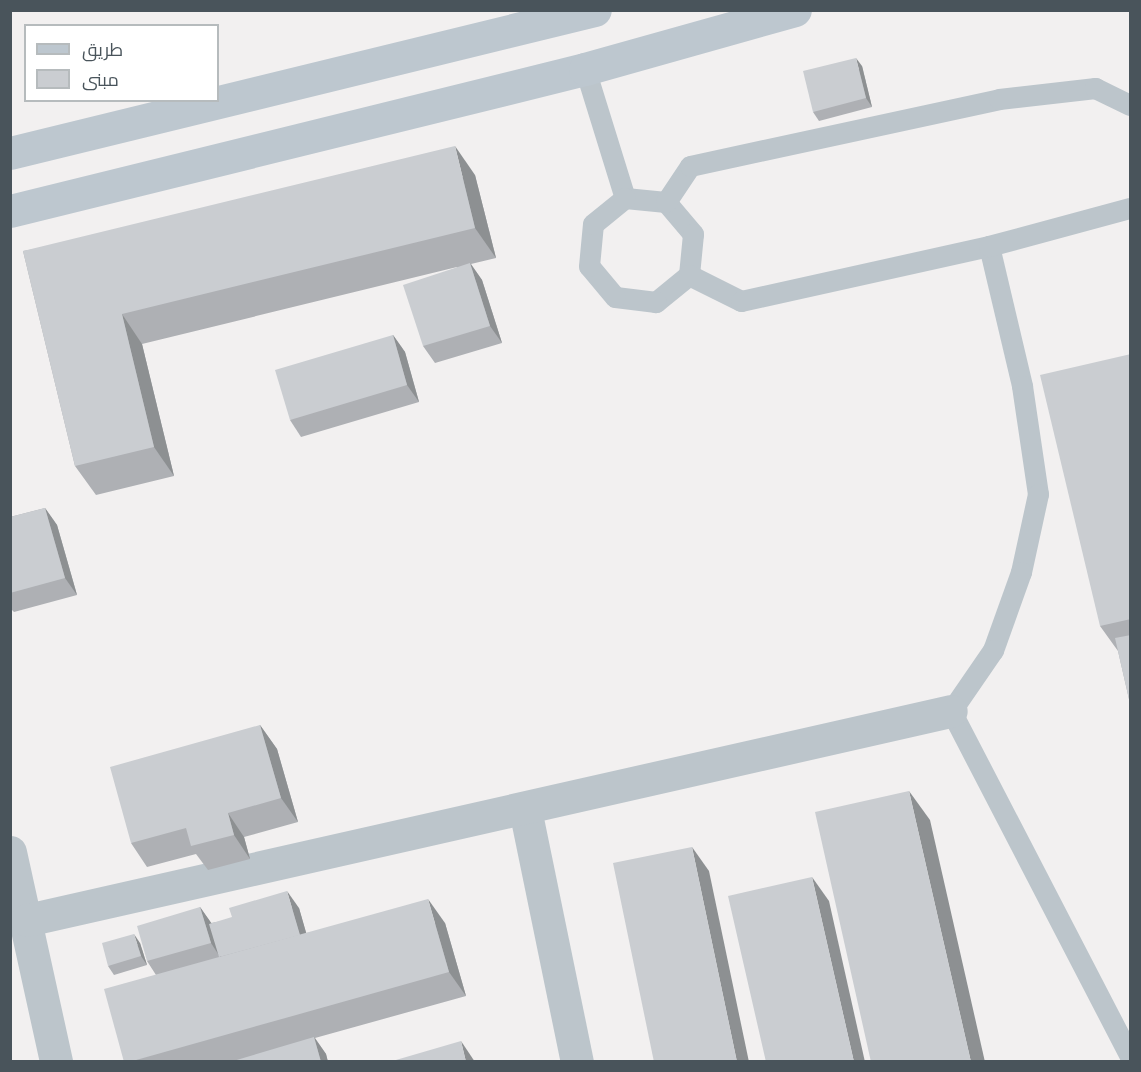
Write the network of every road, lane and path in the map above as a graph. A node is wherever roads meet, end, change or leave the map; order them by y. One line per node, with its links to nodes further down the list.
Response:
1 (595, 10): 4 (main road)
2 (795, 10): 3 (main road)
3 (585, 69): 8 (lane); 11 (main road)
4 (219, 102)
5 (219, 102): 7 (main road)
6 (1131, 105): 9 (lane)
7 (10, 153)
8 (625, 198): 9 (lane); 13 (lane)
9 (666, 202): 13 (lane)
10 (1131, 208): 12 (lane)
11 (10, 211)
12 (989, 246): 13 (lane); 14 (lane)
13 (689, 275)
14 (951, 711): 15 (street); 18 (lane)
15 (525, 809): 17 (street); 20 (street)
16 (10, 852): 17 (street)
17 (27, 920): 19 (street)
18 (1131, 1056)
19 (56, 1062)
20 (577, 1062)

